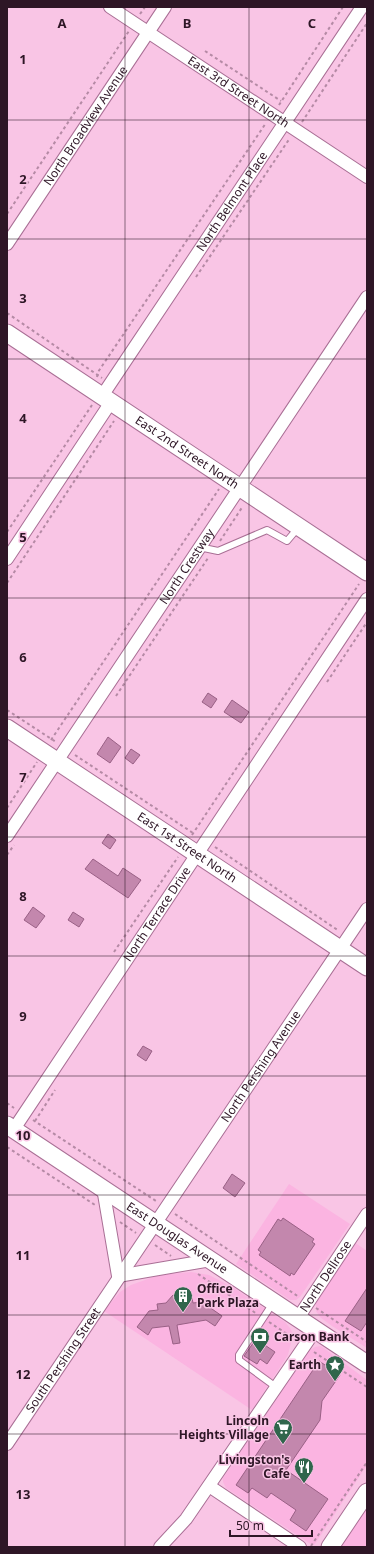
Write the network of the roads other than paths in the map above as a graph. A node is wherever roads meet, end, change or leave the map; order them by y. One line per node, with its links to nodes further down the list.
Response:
1 (110, 7): 4 (street, East 3rd Street North)
2 (165, 7): 4 (street, North Broadview Avenue)
3 (362, 7): 5 (street, North Belmont Place)
4 (148, 32): 5 (street, East 3rd Street North); 7 (street, North Broadview Avenue)
5 (285, 122): 6 (street, East 3rd Street North); 10 (street, North Belmont Place)
6 (367, 177)
7 (7, 244)
8 (367, 297): 11 (street, North Crestway)
9 (7, 333): 10 (street, East 2nd Street North)
10 (110, 401): 11 (street, East 2nd Street North); 14 (street, North Belmont Place)
11 (238, 487): 12 (street, East 2nd Street North); 13 (street, North Crestway)
12 (299, 527): 13 (lane); 15 (street, East 2nd Street North)
13 (199, 547): 18 (street, North Crestway)
14 (7, 559)
15 (367, 572)
16 (367, 599): 20 (street, North Terrace Drive)
17 (7, 728): 18 (street, East 1st Street North)
18 (54, 751): 19 (street, North Crestway); 20 (street, East 1st Street North)
19 (7, 836)
20 (195, 843): 22 (street, East 1st Street North); 24 (street, North Terrace Drive)
21 (367, 909): 22 (street, North Pershing Avenue)
22 (344, 943): 23 (street, East 1st Street North); 27 (street, North Pershing Avenue)
23 (367, 967)
24 (10, 1127): 25 (street, East Douglas Avenue)
25 (102, 1188): 27 (street, East Douglas Avenue); 29 (street)
26 (367, 1214): 31 (street, North Dellrose)
27 (156, 1224): 28 (street, East Douglas Avenue); 29 (street, South Pershing Street)
28 (211, 1260): 29 (street); 30 (street, East Douglas Avenue)
29 (118, 1276): 35 (street, South Pershing Street)
30 (274, 1301): 31 (street, East Douglas Avenue); 34 (lane)
31 (298, 1318): 32 (street, East Douglas Avenue)
32 (316, 1329): 33 (street, East Douglas Avenue); 34 (street)
33 (367, 1364)
34 (276, 1387): 36 (street)
35 (7, 1444)
36 (209, 1486): 38 (street); 39 (street)
37 (367, 1492): 40 (street)
38 (160, 1547)
39 (300, 1547)
40 (330, 1547)

